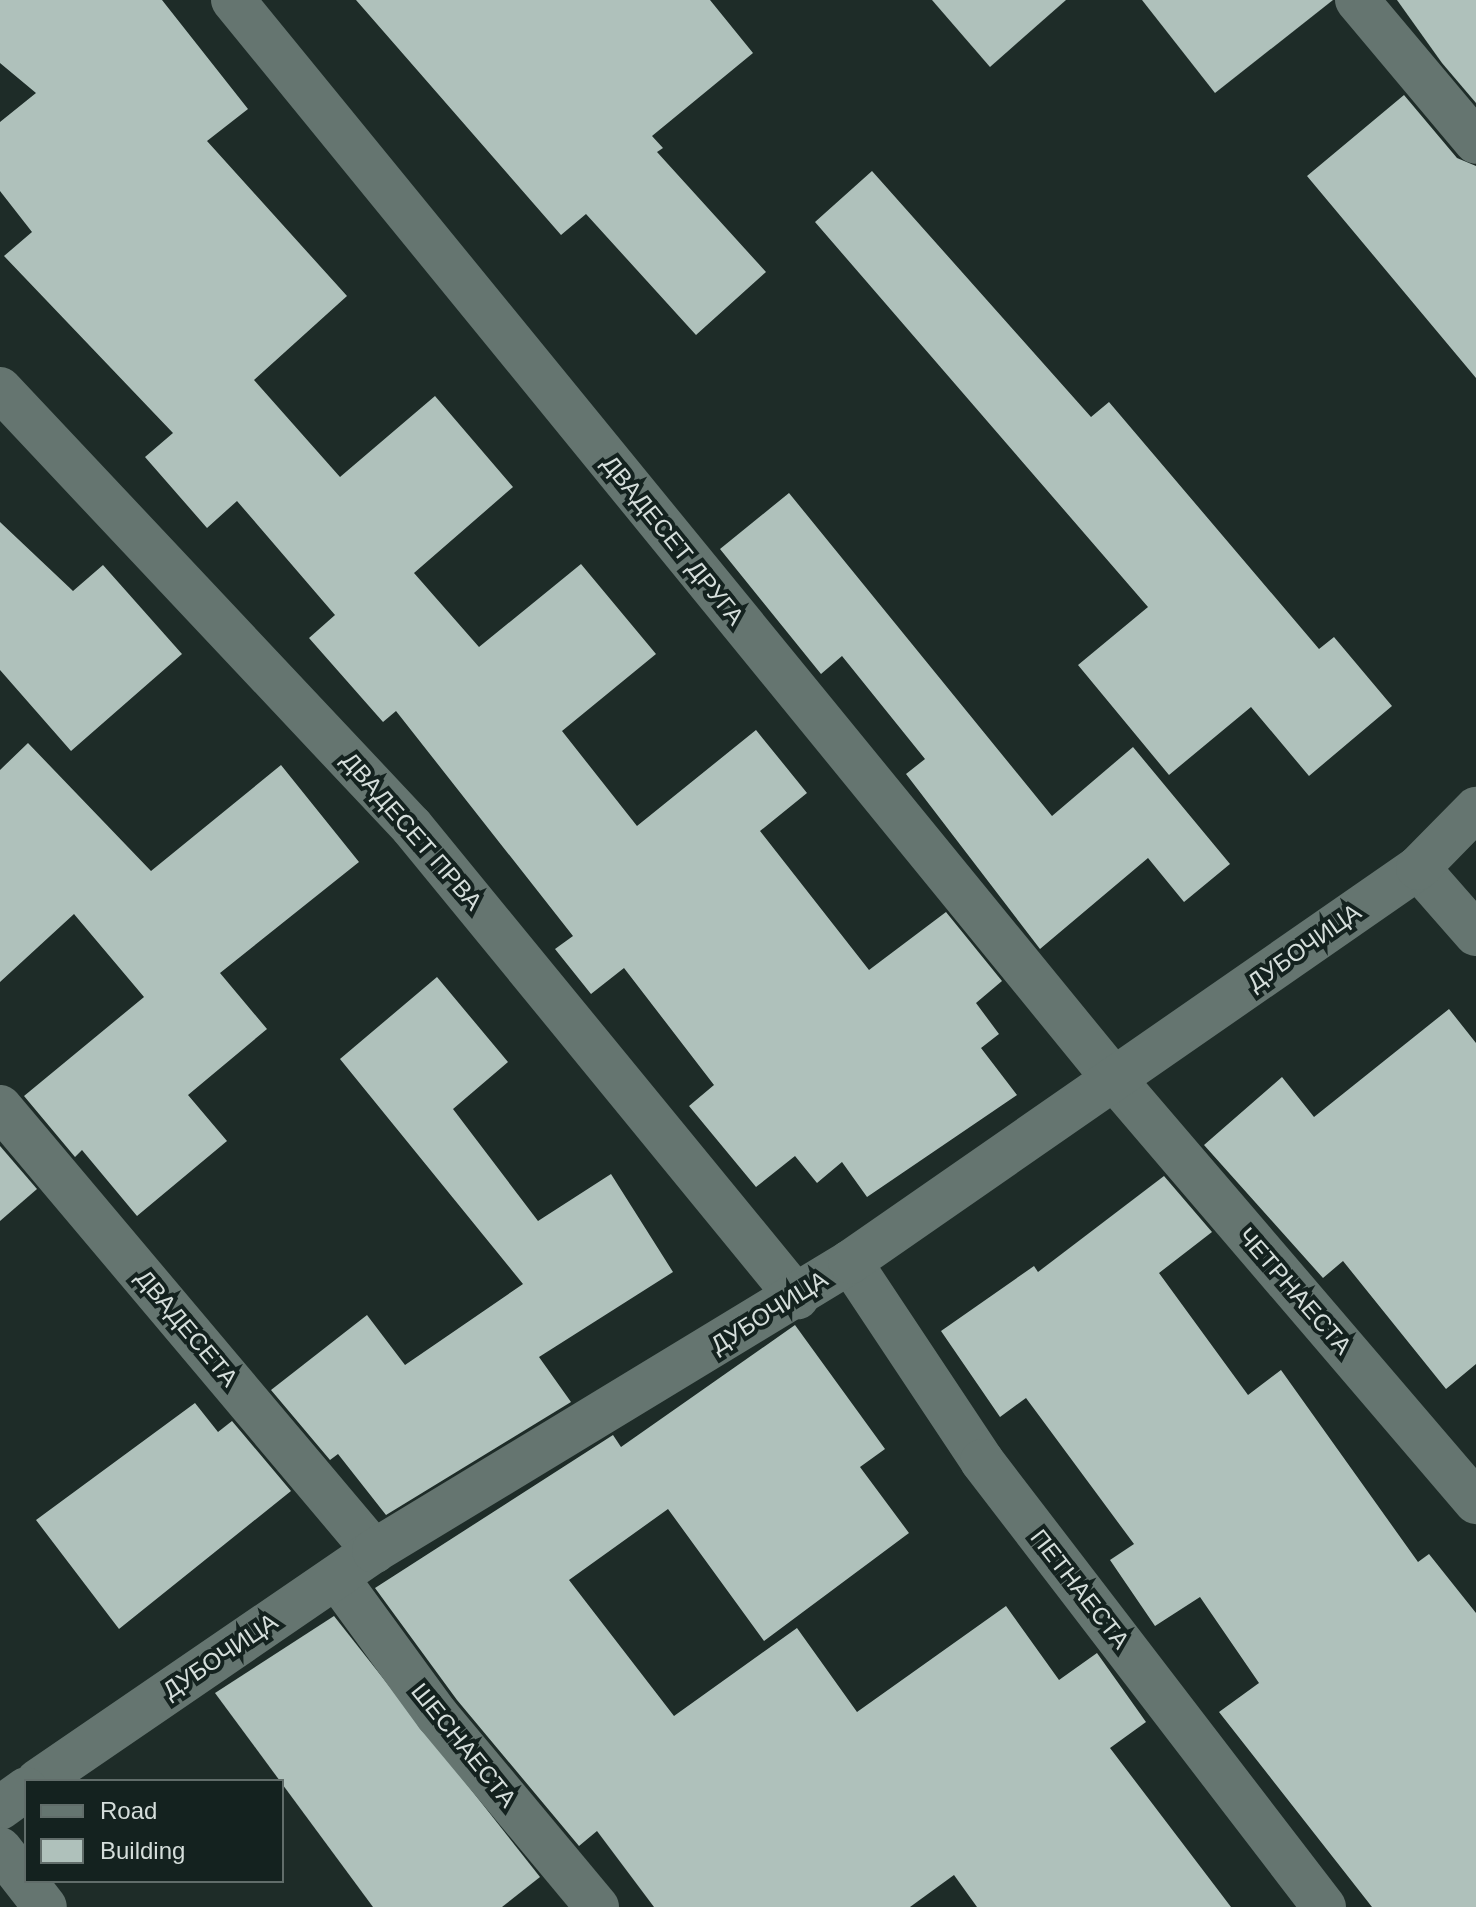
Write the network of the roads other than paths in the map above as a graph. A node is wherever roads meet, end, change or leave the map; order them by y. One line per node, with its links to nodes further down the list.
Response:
1 (233, 0): 8 (street, ДВАДЕСЕТ ДРУГА)
2 (1357, 0): 3 (street)
3 (1476, 142)
4 (0, 389): 11 (street, ДВАДЕСЕТ ПРВА)
5 (1476, 809): 6 (street, ДУБОЧИЦА)
6 (1418, 868): 7 (street); 8 (street, ДУБОЧИЦА)
7 (1476, 934)
8 (1114, 1079): 10 (street, ДУБОЧИЦА); 12 (street, ЧЕТРНАЕСТА)
9 (0, 1107): 13 (street, ДВАДЕСЕТА)
10 (850, 1262): 11 (street, ДУБОЧИЦА); 23 (street, ПЕТНАЕСТА)
11 (797, 1297): 13 (street, ДУБОЧИЦА)
12 (1476, 1502)
13 (374, 1551): 14 (street, ДУБОЧИЦА)
14 (337, 1578): 15 (street, ДУБОЧИЦА); 22 (street, ШЕСНАЕСТА)
15 (41, 1779)
16 (24, 1790): 17 (street)
17 (0, 1808)
18 (0, 1849): 19 (street)
19 (24, 1880)
20 (26, 1883): 21 (street)
21 (45, 1907)
22 (597, 1907)
23 (1324, 1907)

